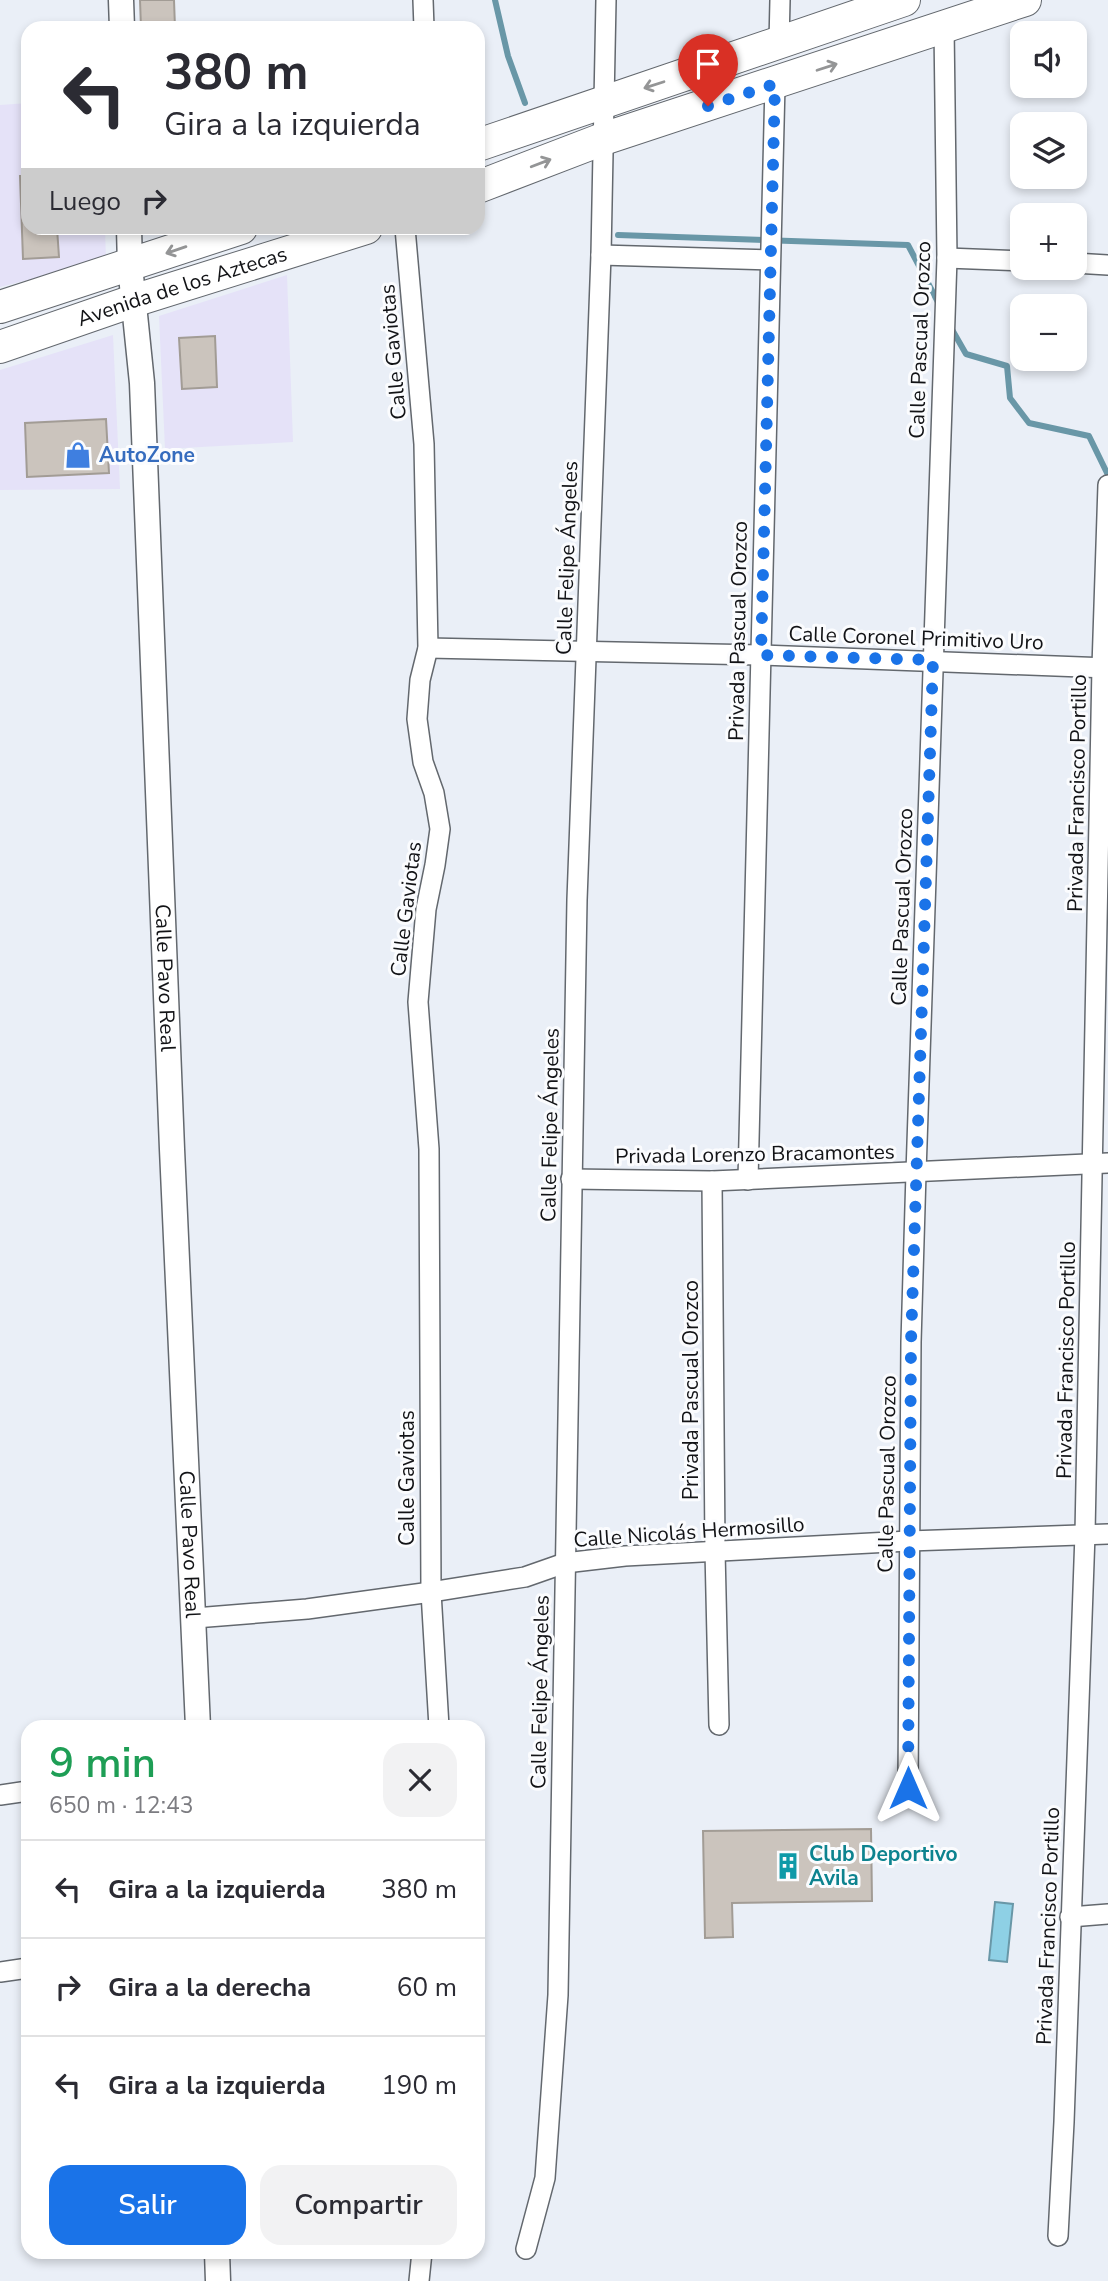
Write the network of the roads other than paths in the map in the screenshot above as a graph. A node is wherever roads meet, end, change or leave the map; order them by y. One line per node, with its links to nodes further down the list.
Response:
1 (121, 0): 7 (street)
2 (424, 0): 8 (street)
3 (606, 0): 12 (street, Calle Felipe Ángeles)
4 (780, 0): 10 (street)
5 (904, 0): 10 (main road)
6 (1025, 0): 9 (main road)
7 (122, 21)
8 (424, 21)
9 (944, 27): 11 (main road, one-way to 9); 21 (street, Calle Pascual Orozco)
10 (779, 43): 12 (main road, one-way to 12)
11 (775, 84): 13 (main road); 22 (street, Privada Pascual Orozco)
12 (604, 102): 13 (street, Calle Felipe Ángeles); 14 (main road)
13 (603, 139): 15 (main road, one-way to 13); 20 (street, Calle Felipe Ángeles)
14 (485, 143)
15 (485, 184)
16 (129, 235): 26 (street, Calle Pavo Real)
17 (221, 235): 26 (main road, Avenida de los Aztecas, one-way to 26)
18 (344, 235): 27 (main road, Avenida de los Aztecas)
19 (406, 235): 31 (street, Calle Gaviotas)
20 (600, 255): 22 (street); 32 (street, Calle Felipe Ángeles)
21 (947, 258): 23 (street); 34 (street, Calle Pascual Orozco)
22 (770, 260): 33 (street, Privada Pascual Orozco)
23 (1010, 261)
24 (1087, 264): 25 (street)
25 (1108, 265)
26 (130, 266): 27 (street, Calle Pavo Real); 28 (main road, Avenida de los Aztecas)
27 (133, 301): 29 (main road, Avenida de los Aztecas); 47 (street, Calle Pavo Real)
28 (0, 307)
29 (0, 347)
30 (1108, 485): 35 (street, Privada Francisco Portillo)
31 (428, 648): 32 (street, Calle Coronel Primitivo Uro); 46 (street, Calle Gaviotas)
32 (587, 651): 33 (street, Calle Coronel Primitivo Uro); 38 (street, Calle Felipe Ángeles)
33 (761, 655): 34 (street, Calle Coronel Primitivo Uro); 39 (street, Privada Pascual Orozco)
34 (933, 660): 35 (street, Calle Coronel Primitivo Uro); 37 (street, Calle Pascual Orozco)
35 (1105, 667): 36 (street, Privada Francisco Portillo)
36 (1101, 1164): 37 (street, Privada Lorenzo Bracamontes); 41 (street, Privada Francisco Portillo)
37 (916, 1173): 39 (street, Privada Lorenzo Bracamontes); 43 (street, Calle Pascual Orozco)
38 (571, 1179): 40 (street, Privada Lorenzo Bracamontes); 45 (street, Calle Felipe Ángeles)
39 (748, 1180): 40 (street, Privada Lorenzo Bracamontes)
40 (712, 1181): 44 (street, Privada Pascual Orozco)
41 (1085, 1534): 42 (street, Calle Nicolás Hermosillo); 43 (street, Calle Nicolás Hermosillo); 55 (street, Privada Francisco Portillo)
42 (1108, 1534)
43 (909, 1541): 44 (street, Calle Nicolás Hermosillo); 51 (street, Calle Pascual Orozco)
44 (715, 1552): 45 (street, Calle Nicolás Hermosillo); 50 (street, Privada Pascual Orozco)
45 (565, 1563): 46 (street, Calle Nicolás Hermosillo); 59 (street, Calle Felipe Ángeles)
46 (430, 1592): 47 (street, Calle Nicolás Hermosillo); 49 (street, Calle Gaviotas)
47 (195, 1618): 48 (street, Calle Pavo Real)
48 (198, 1720)
49 (439, 1720)
50 (719, 1725)
51 (908, 1788)
52 (21, 1792): 53 (street)
53 (0, 1795)
54 (1108, 1914): 55 (street)
55 (1070, 1917): 58 (street, Privada Francisco Portillo)
56 (21, 1969): 57 (street)
57 (0, 1972)
58 (1058, 2236)
59 (526, 2249)
60 (217, 2259): 62 (street)
61 (421, 2259): 63 (street)
62 (218, 2281)
63 (419, 2281)

